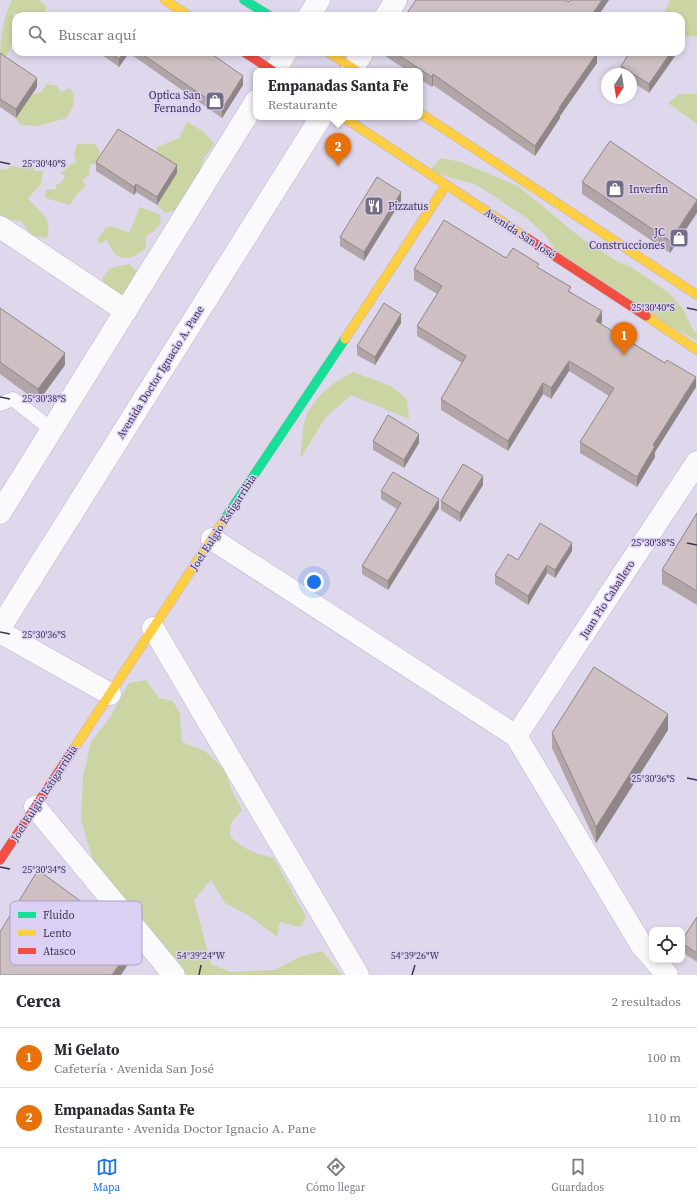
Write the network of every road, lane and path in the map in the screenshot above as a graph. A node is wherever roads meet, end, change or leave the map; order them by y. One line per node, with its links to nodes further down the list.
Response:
1 (165, 0): 5 (street)
2 (244, 0): 6 (street)
3 (320, 0): 7 (street)
4 (396, 0): 8 (street)
5 (183, 12)
6 (264, 12)
7 (312, 12)
8 (388, 12)
9 (250, 56): 13 (street)
10 (283, 56): 14 (street)
11 (336, 56): 12 (street)
12 (356, 66)
13 (269, 68)
14 (276, 68)
15 (253, 106): 22 (street)
16 (423, 115): 21 (street)
17 (319, 120): 29 (street, Avenida Doctor Ignacio A. Pane)
18 (348, 120): 19 (street, Avenida San José)
19 (446, 185): 23 (street, Avenida San José); 28 (street, Joel Eulgio Estigarribia)
20 (0, 227): 22 (street)
21 (697, 295)
22 (126, 311): 25 (street)
23 (697, 350)
24 (0, 404): 25 (lane)
25 (52, 430): 27 (street)
26 (697, 462): 33 (street, Juan Pio Caballero)
27 (0, 513)
28 (212, 539): 30 (street, Joel Eulgio Estigarribia); 33 (street)
29 (0, 628)
30 (153, 628): 32 (street, Joel Eulgio Estigarribia); 41 (street)
31 (0, 632): 32 (street)
32 (110, 694): 34 (street, Joel Eulgio Estigarribia)
33 (516, 736): 38 (street)
34 (35, 807): 35 (street, Joel Eulgio Estigarribia); 36 (street)
35 (0, 860)
36 (113, 901)
37 (142, 936): 40 (street)
38 (649, 954)
39 (657, 963): 42 (street)
40 (174, 975)
41 (358, 975)
42 (668, 975)

